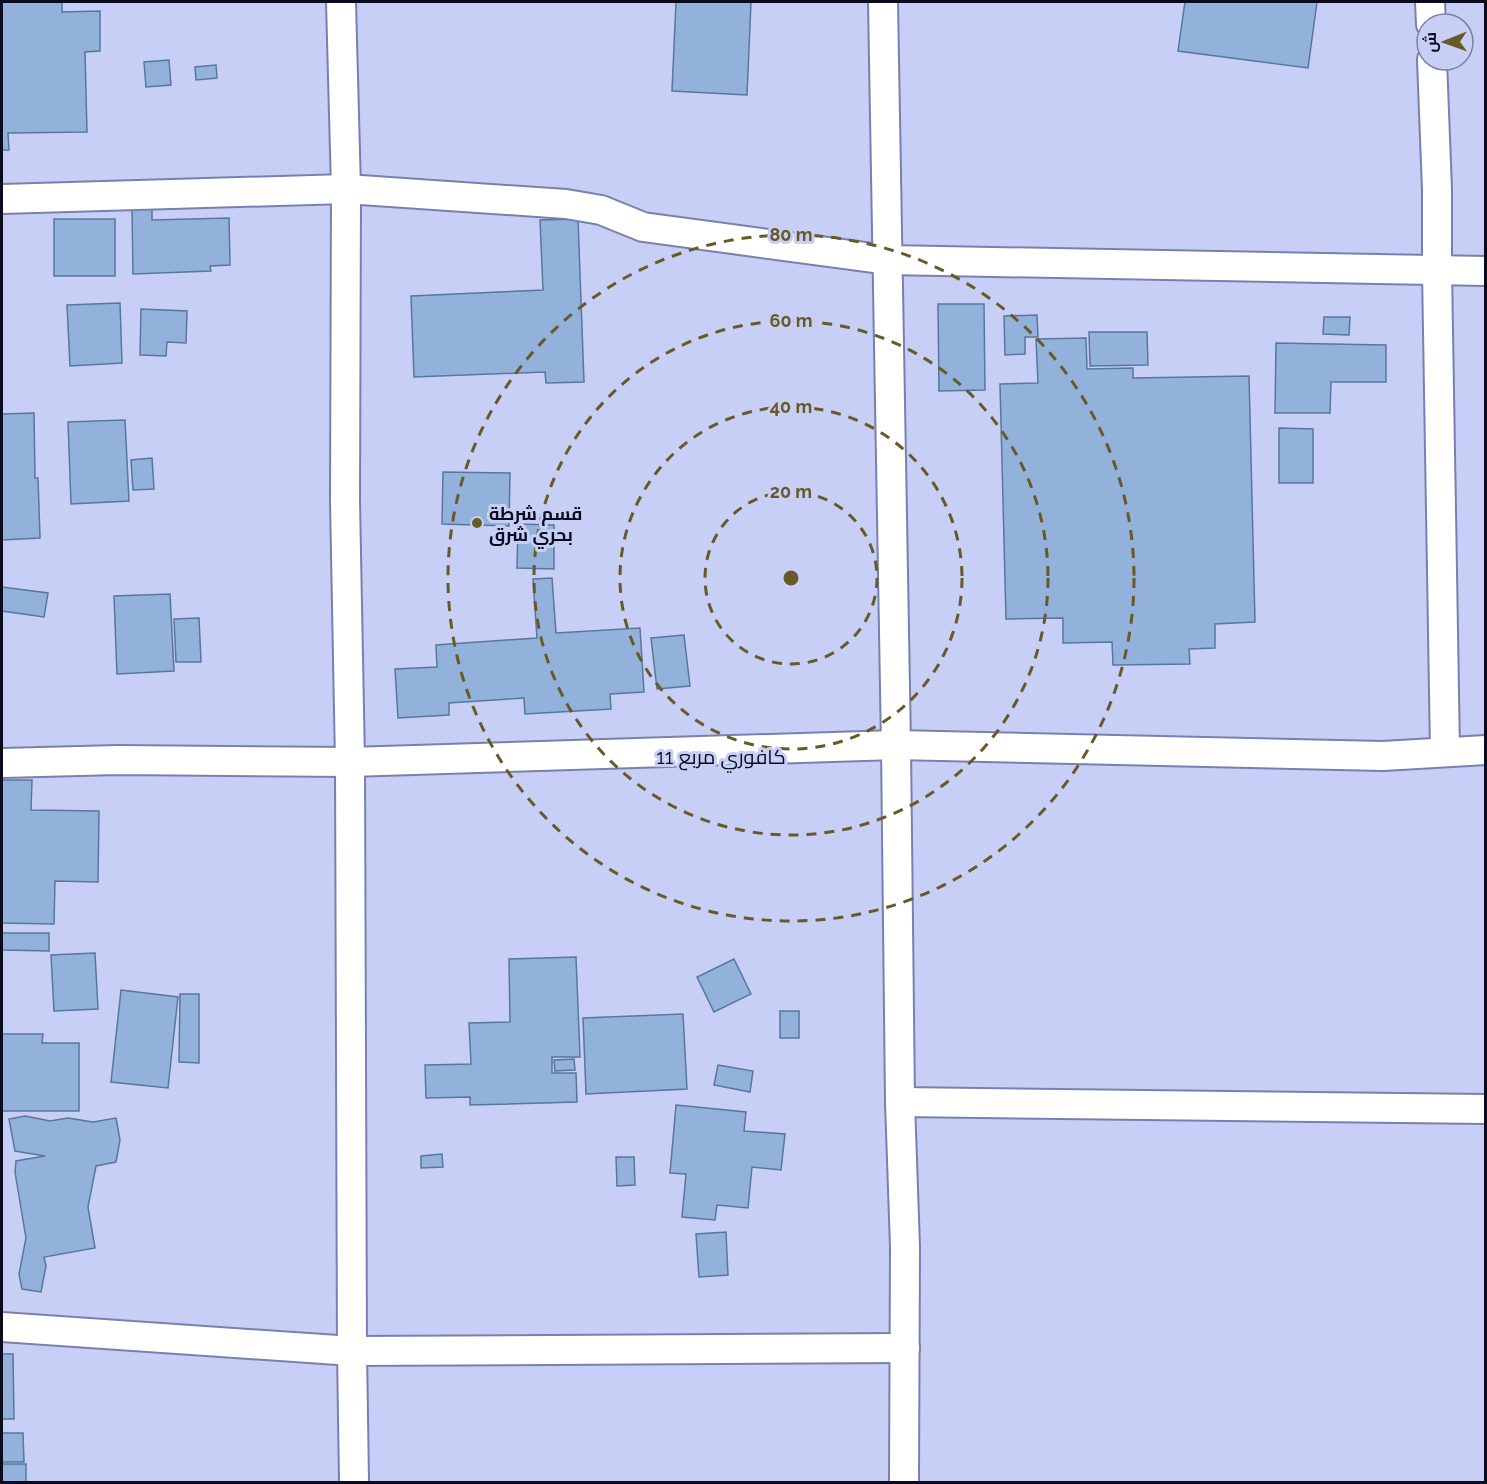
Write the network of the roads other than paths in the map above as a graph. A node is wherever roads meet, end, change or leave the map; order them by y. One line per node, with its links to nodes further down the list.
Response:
1 (341, 2): 4 (street)
2 (883, 2): 6 (street)
3 (1432, 72): 7 (street)
4 (346, 189): 5 (street); 6 (street); 13 (street)
5 (2, 199)
6 (888, 260): 7 (street); 9 (street)
7 (1437, 270): 8 (street); 11 (street)
8 (1485, 271)
9 (896, 745): 11 (street); 13 (street); 14 (street)
10 (1485, 750): 11 (street)
11 (1446, 752)
12 (2, 762): 13 (street)
13 (350, 762): 18 (street)
14 (900, 1102): 15 (street); 17 (street)
15 (1485, 1108)
16 (2, 1327): 18 (street)
17 (904, 1348): 18 (street); 20 (street)
18 (352, 1351): 19 (street)
19 (354, 1482)
20 (904, 1482)

